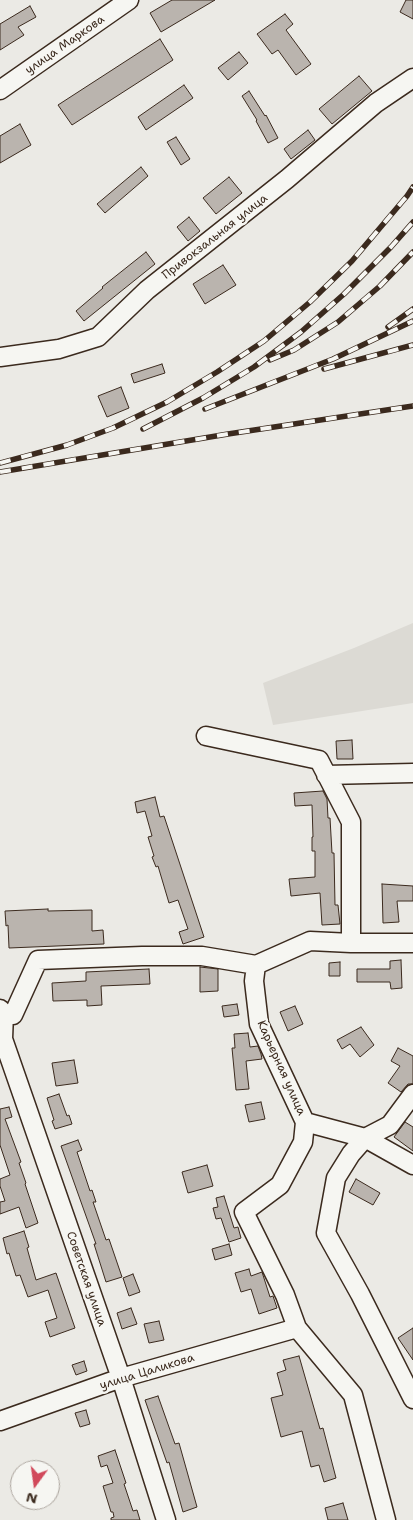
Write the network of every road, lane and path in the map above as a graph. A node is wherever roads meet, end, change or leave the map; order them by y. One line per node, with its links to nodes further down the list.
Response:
1 (130, 0): 3 (street, улица Маркова)
2 (413, 78): 4 (street, Привокзальная улица)
3 (0, 90)
4 (0, 357)
5 (206, 736): 7 (street)
6 (413, 773): 7 (street)
7 (326, 775): 9 (street)
8 (413, 943): 9 (street)
9 (351, 944): 10 (street)
10 (256, 965): 11 (street); 13 (street, Карьерная улица)
11 (2, 1011): 17 (street, Советская улица)
12 (413, 1094): 14 (street)
13 (305, 1122): 14 (street); 16 (street, Карьерная улица)
14 (365, 1138): 15 (street); 18 (street)
15 (413, 1166)
16 (296, 1328): 17 (street, улица Цаликова); 21 (street, Карьерная улица)
17 (121, 1378): 19 (street, улица Цаликова); 20 (street, Советская улица)
18 (413, 1399)
19 (0, 1422)
20 (166, 1520)
21 (386, 1520)

